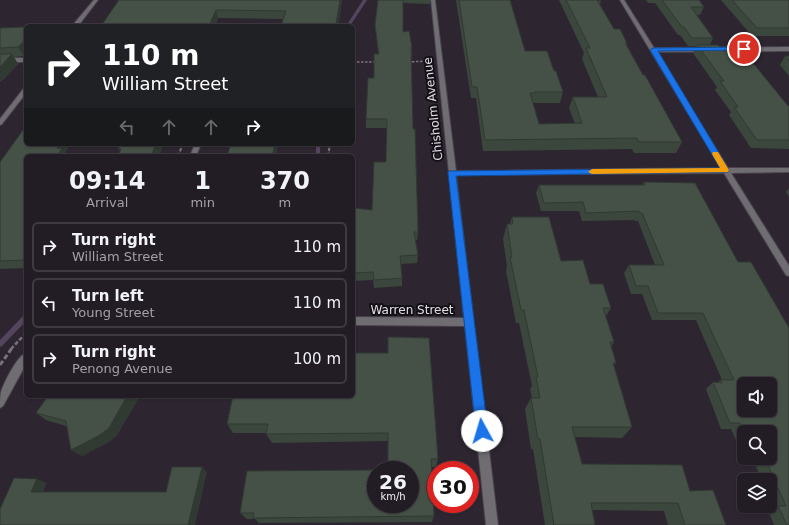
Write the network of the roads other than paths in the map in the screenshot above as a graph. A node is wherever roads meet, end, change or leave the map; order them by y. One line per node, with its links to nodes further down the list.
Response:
1 (96, 0): 4 (street)
2 (433, 0): 13 (street, Chisholm Avenue)
3 (622, 0): 6 (street)
4 (77, 24)
5 (789, 49): 6 (street)
6 (653, 50): 11 (street)
7 (0, 60): 8 (street)
8 (24, 60)
9 (24, 92): 10 (street)
10 (0, 123)
11 (726, 170): 12 (street); 13 (street); 14 (street)
12 (789, 170)
13 (452, 173): 16 (street, Chisholm Avenue)
14 (789, 273)
15 (355, 321): 16 (street, Warren Street)
16 (470, 322): 19 (street, Chisholm Avenue)
17 (24, 359): 18 (street)
18 (0, 403)
19 (492, 525)

